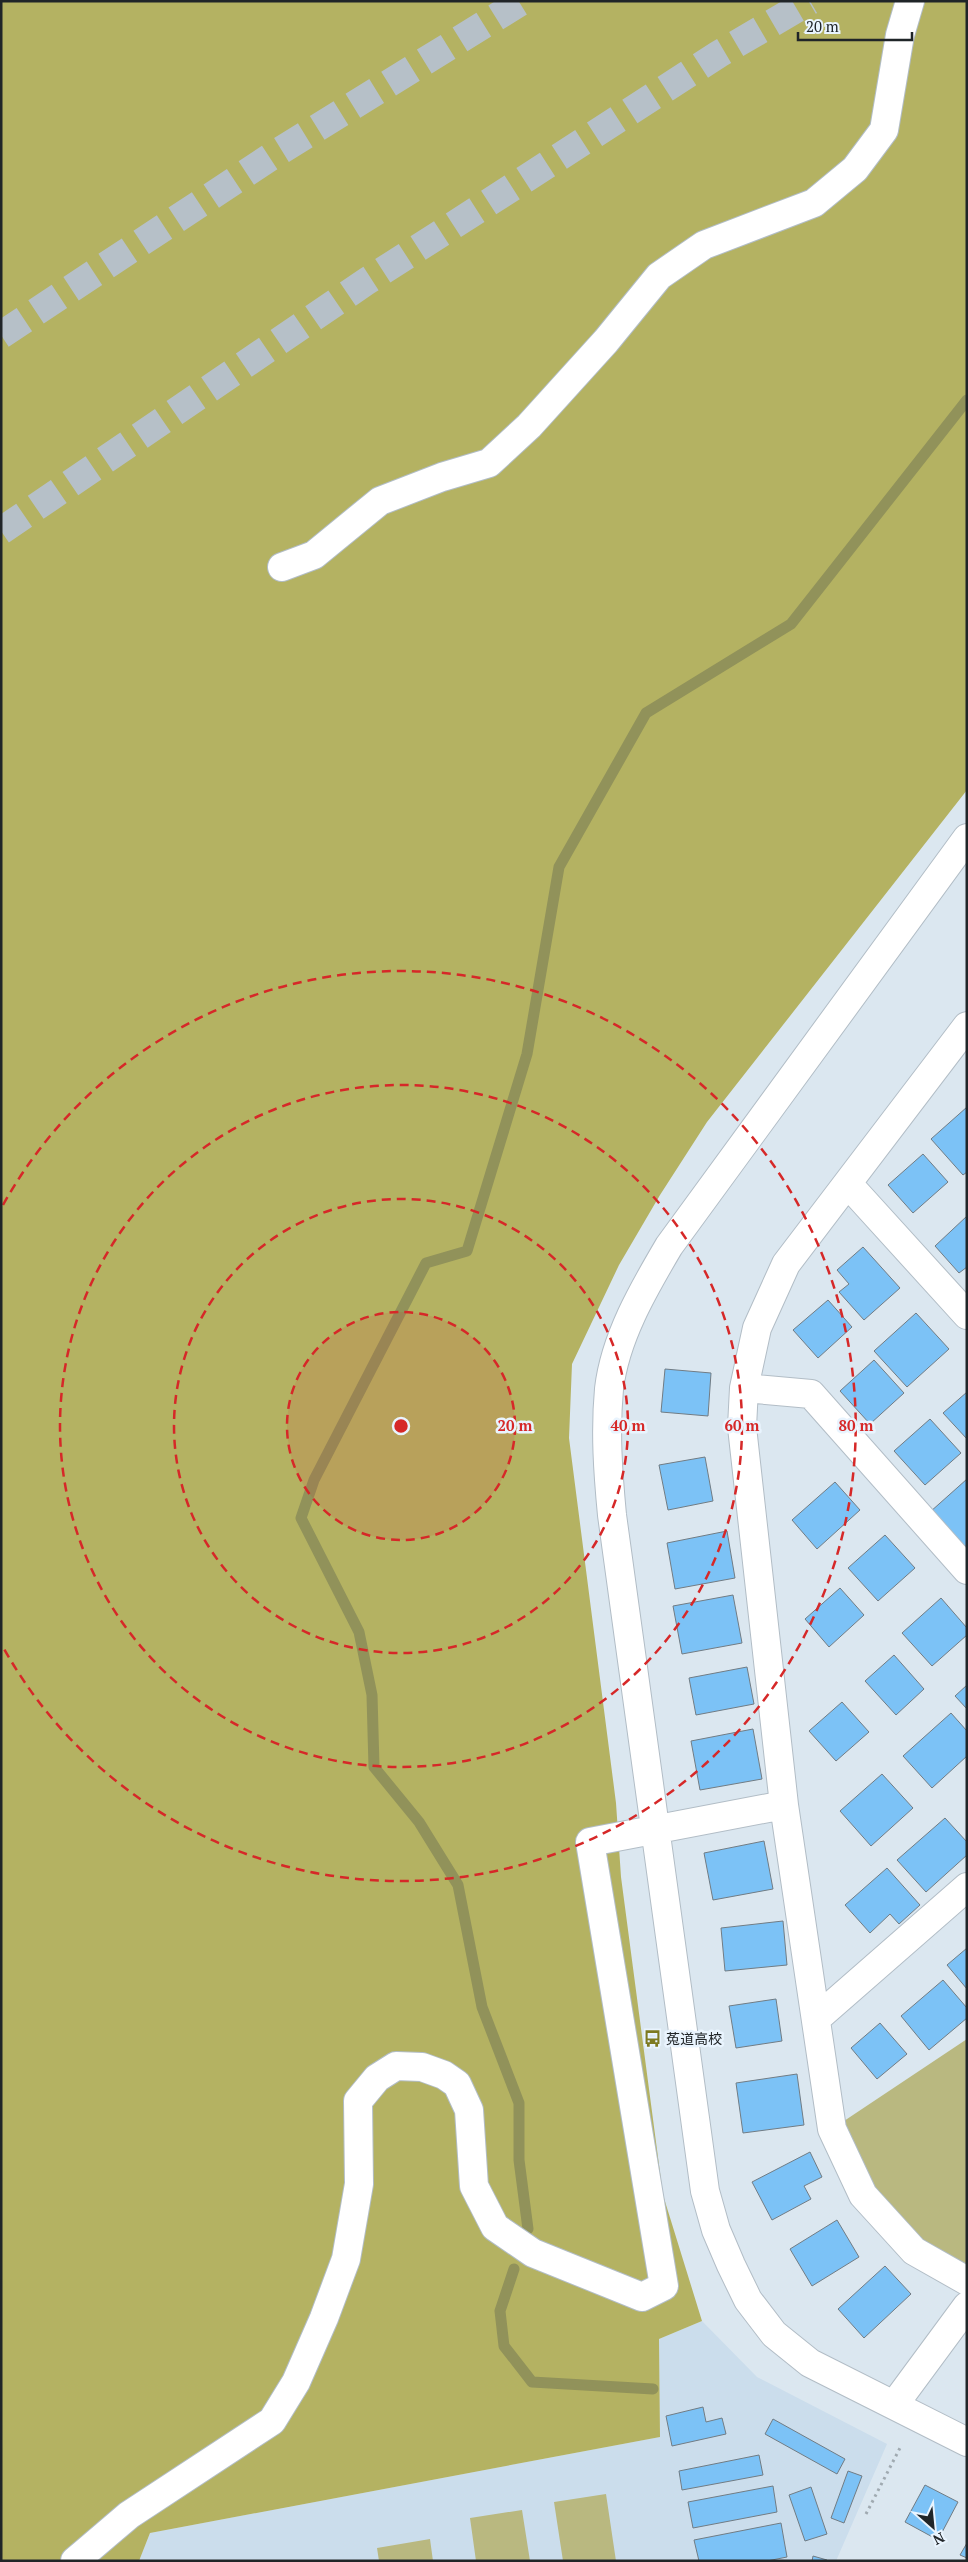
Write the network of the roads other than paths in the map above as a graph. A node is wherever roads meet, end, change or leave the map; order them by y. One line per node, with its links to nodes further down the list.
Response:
1 (910, 1): 2 (street)
2 (282, 567)
3 (967, 838): 10 (street)
4 (963, 1041): 5 (street)
5 (848, 1184): 6 (street); 7 (street)
6 (967, 1315)
7 (744, 1388): 8 (street); 9 (street)
8 (967, 1570)
9 (784, 1805): 10 (street); 12 (street)
10 (654, 1830): 15 (street); 17 (street)
11 (967, 1887): 12 (street)
12 (816, 2019): 13 (street)
13 (967, 2281)
14 (967, 2306): 15 (street)
15 (894, 2405): 16 (street)
16 (967, 2442)
17 (75, 2561)

